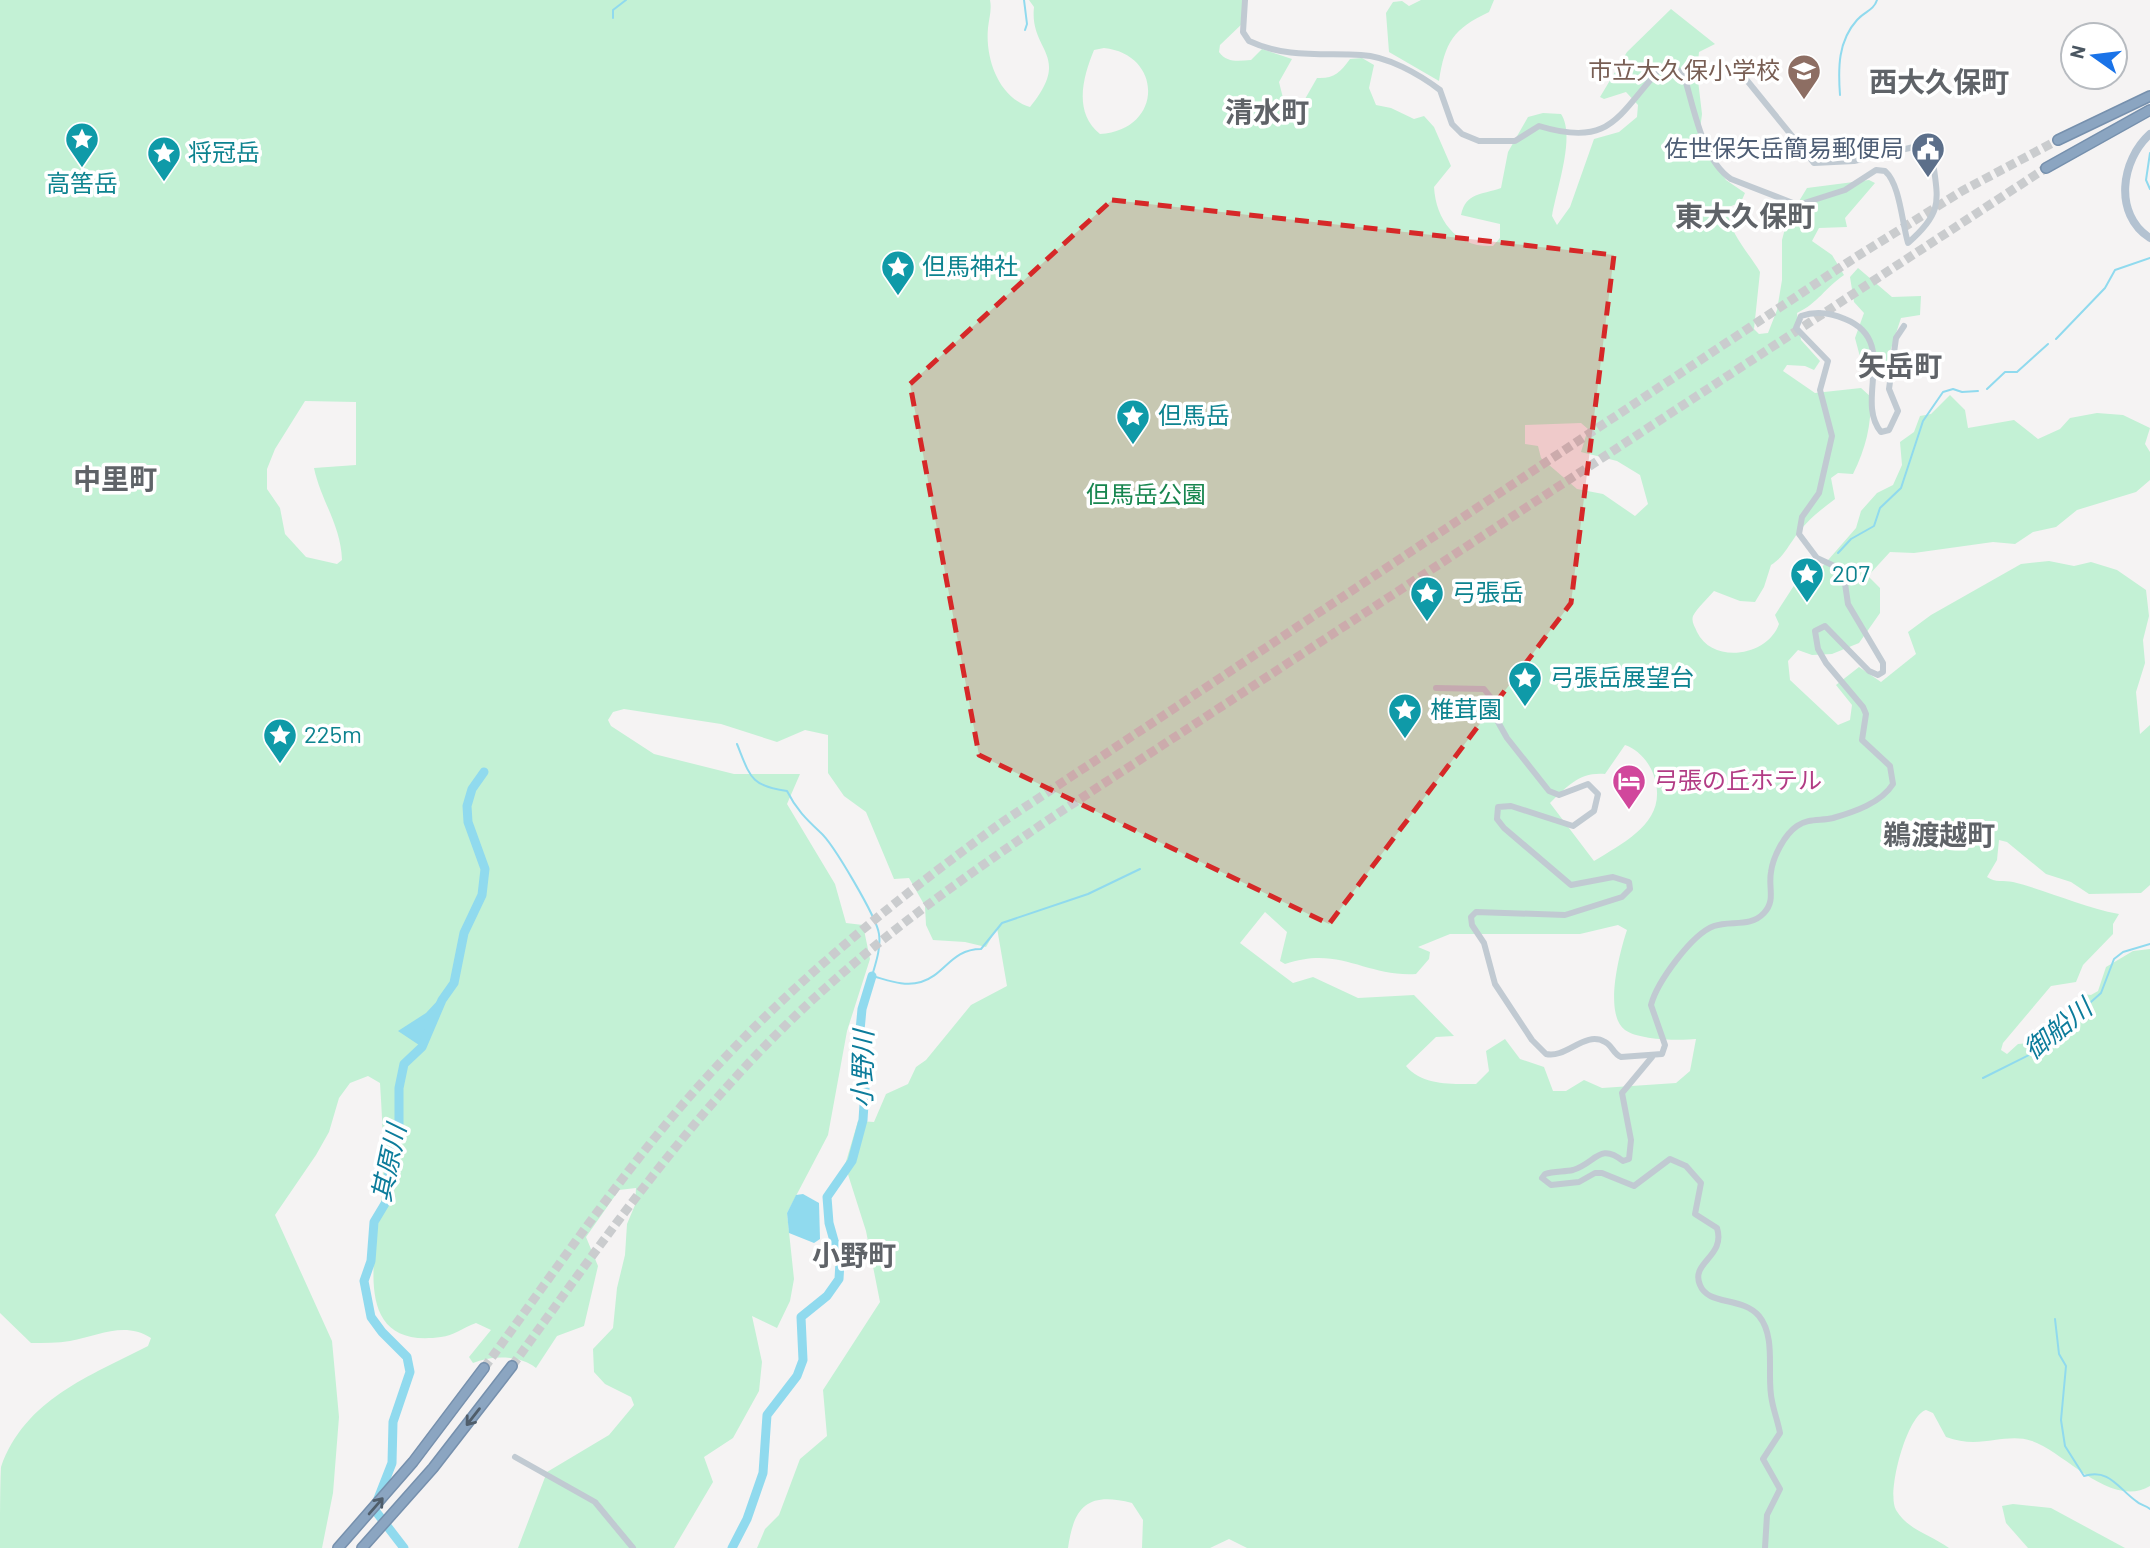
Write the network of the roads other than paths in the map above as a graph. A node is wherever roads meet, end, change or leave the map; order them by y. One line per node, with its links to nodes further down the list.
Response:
1 (1245, 0): 2 (street)
2 (1745, 70)
3 (2150, 94): 7 (highway)
4 (2150, 110): 8 (highway)
5 (2150, 116): 8 (highway)
6 (2150, 134): 10 (main road)
7 (2058, 140)
8 (2063, 158): 9 (highway)
9 (2046, 168)
10 (2150, 238)
11 (1904, 326): 13 (street)
12 (1436, 688): 13 (street)
13 (1652, 1057): 20 (street)
14 (512, 1366): 18 (highway, one-way to 18)
15 (485, 1368): 17 (highway, one-way to 15)
16 (515, 1457): 19 (street)
17 (338, 1548)
18 (362, 1548)
19 (633, 1548)
20 (1765, 1548)

